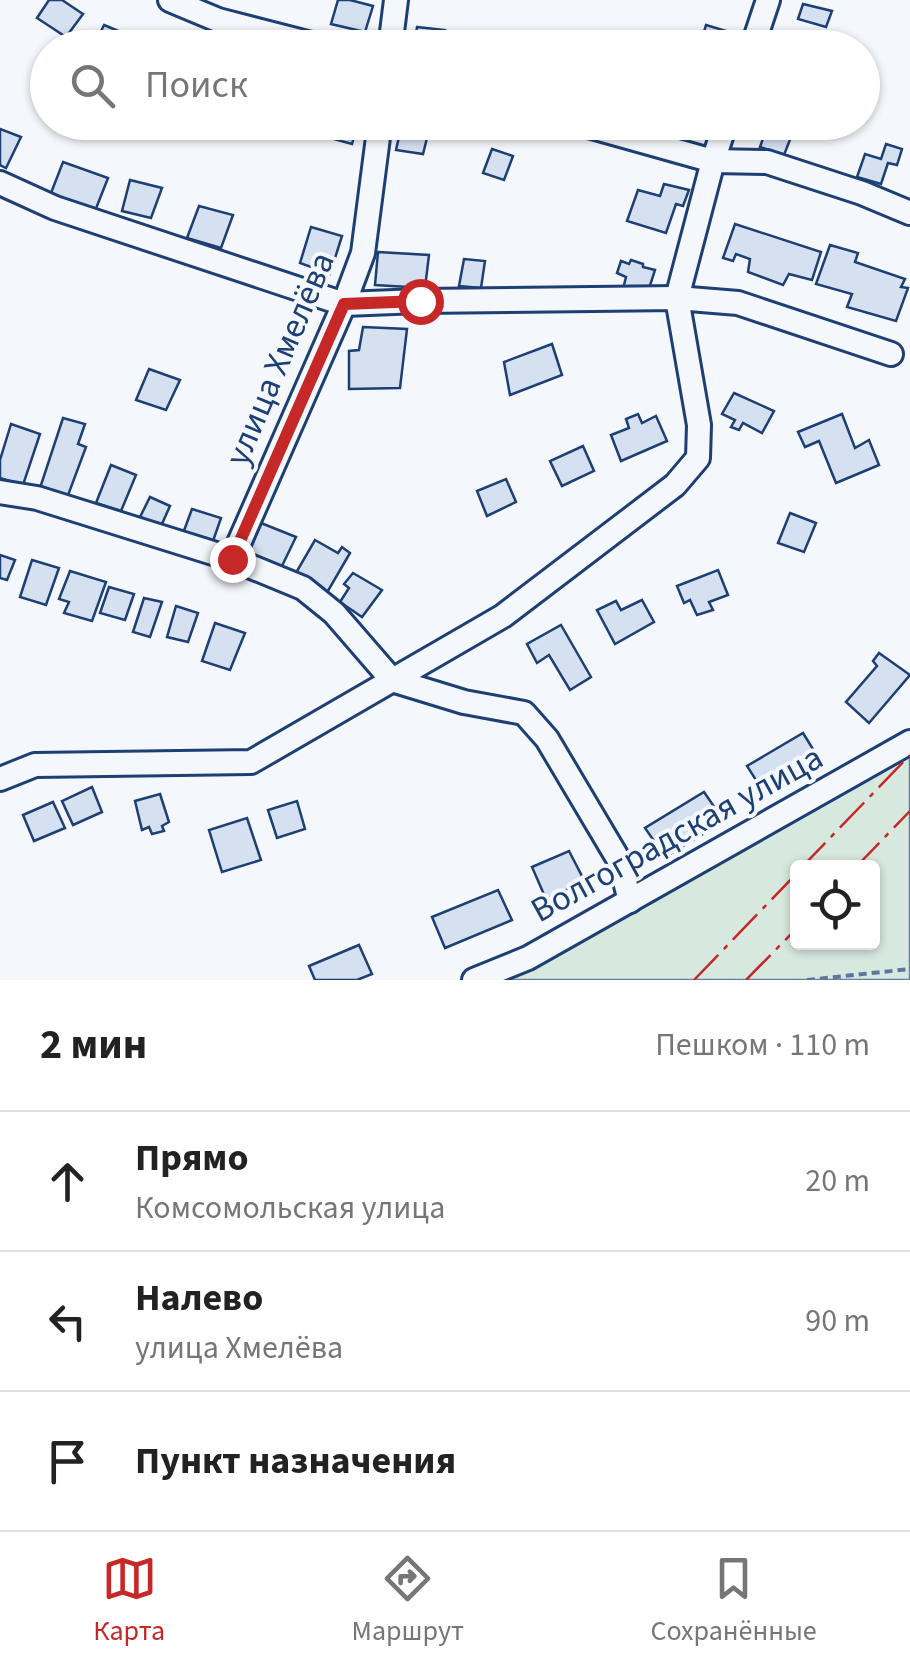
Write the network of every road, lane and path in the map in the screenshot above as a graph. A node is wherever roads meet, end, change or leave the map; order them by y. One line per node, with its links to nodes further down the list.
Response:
1 (170, 0): 4 (street)
2 (396, 0): 5 (street)
3 (768, 0): 6 (street)
4 (257, 30)
5 (392, 30)
6 (758, 30)
7 (378, 140): 14 (street, улица Хмелёва)
8 (638, 140): 10 (street)
9 (720, 140): 10 (street)
10 (713, 161): 12 (street); 13 (street)
11 (0, 183): 14 (street)
12 (910, 213)
13 (678, 298): 14 (street); 15 (street); 18 (street)
14 (344, 304): 17 (street, улица Хмелёва)
15 (891, 354)
16 (0, 492): 17 (street)
17 (232, 559): 18 (street)
18 (392, 680): 20 (street); 21 (street)
19 (910, 742): 21 (street, Волгоградская улица)
20 (0, 779)
21 (630, 901): 23 (street, Волгоградская улица)
22 (910, 970): 24 (path)
23 (474, 980)
24 (808, 980)

